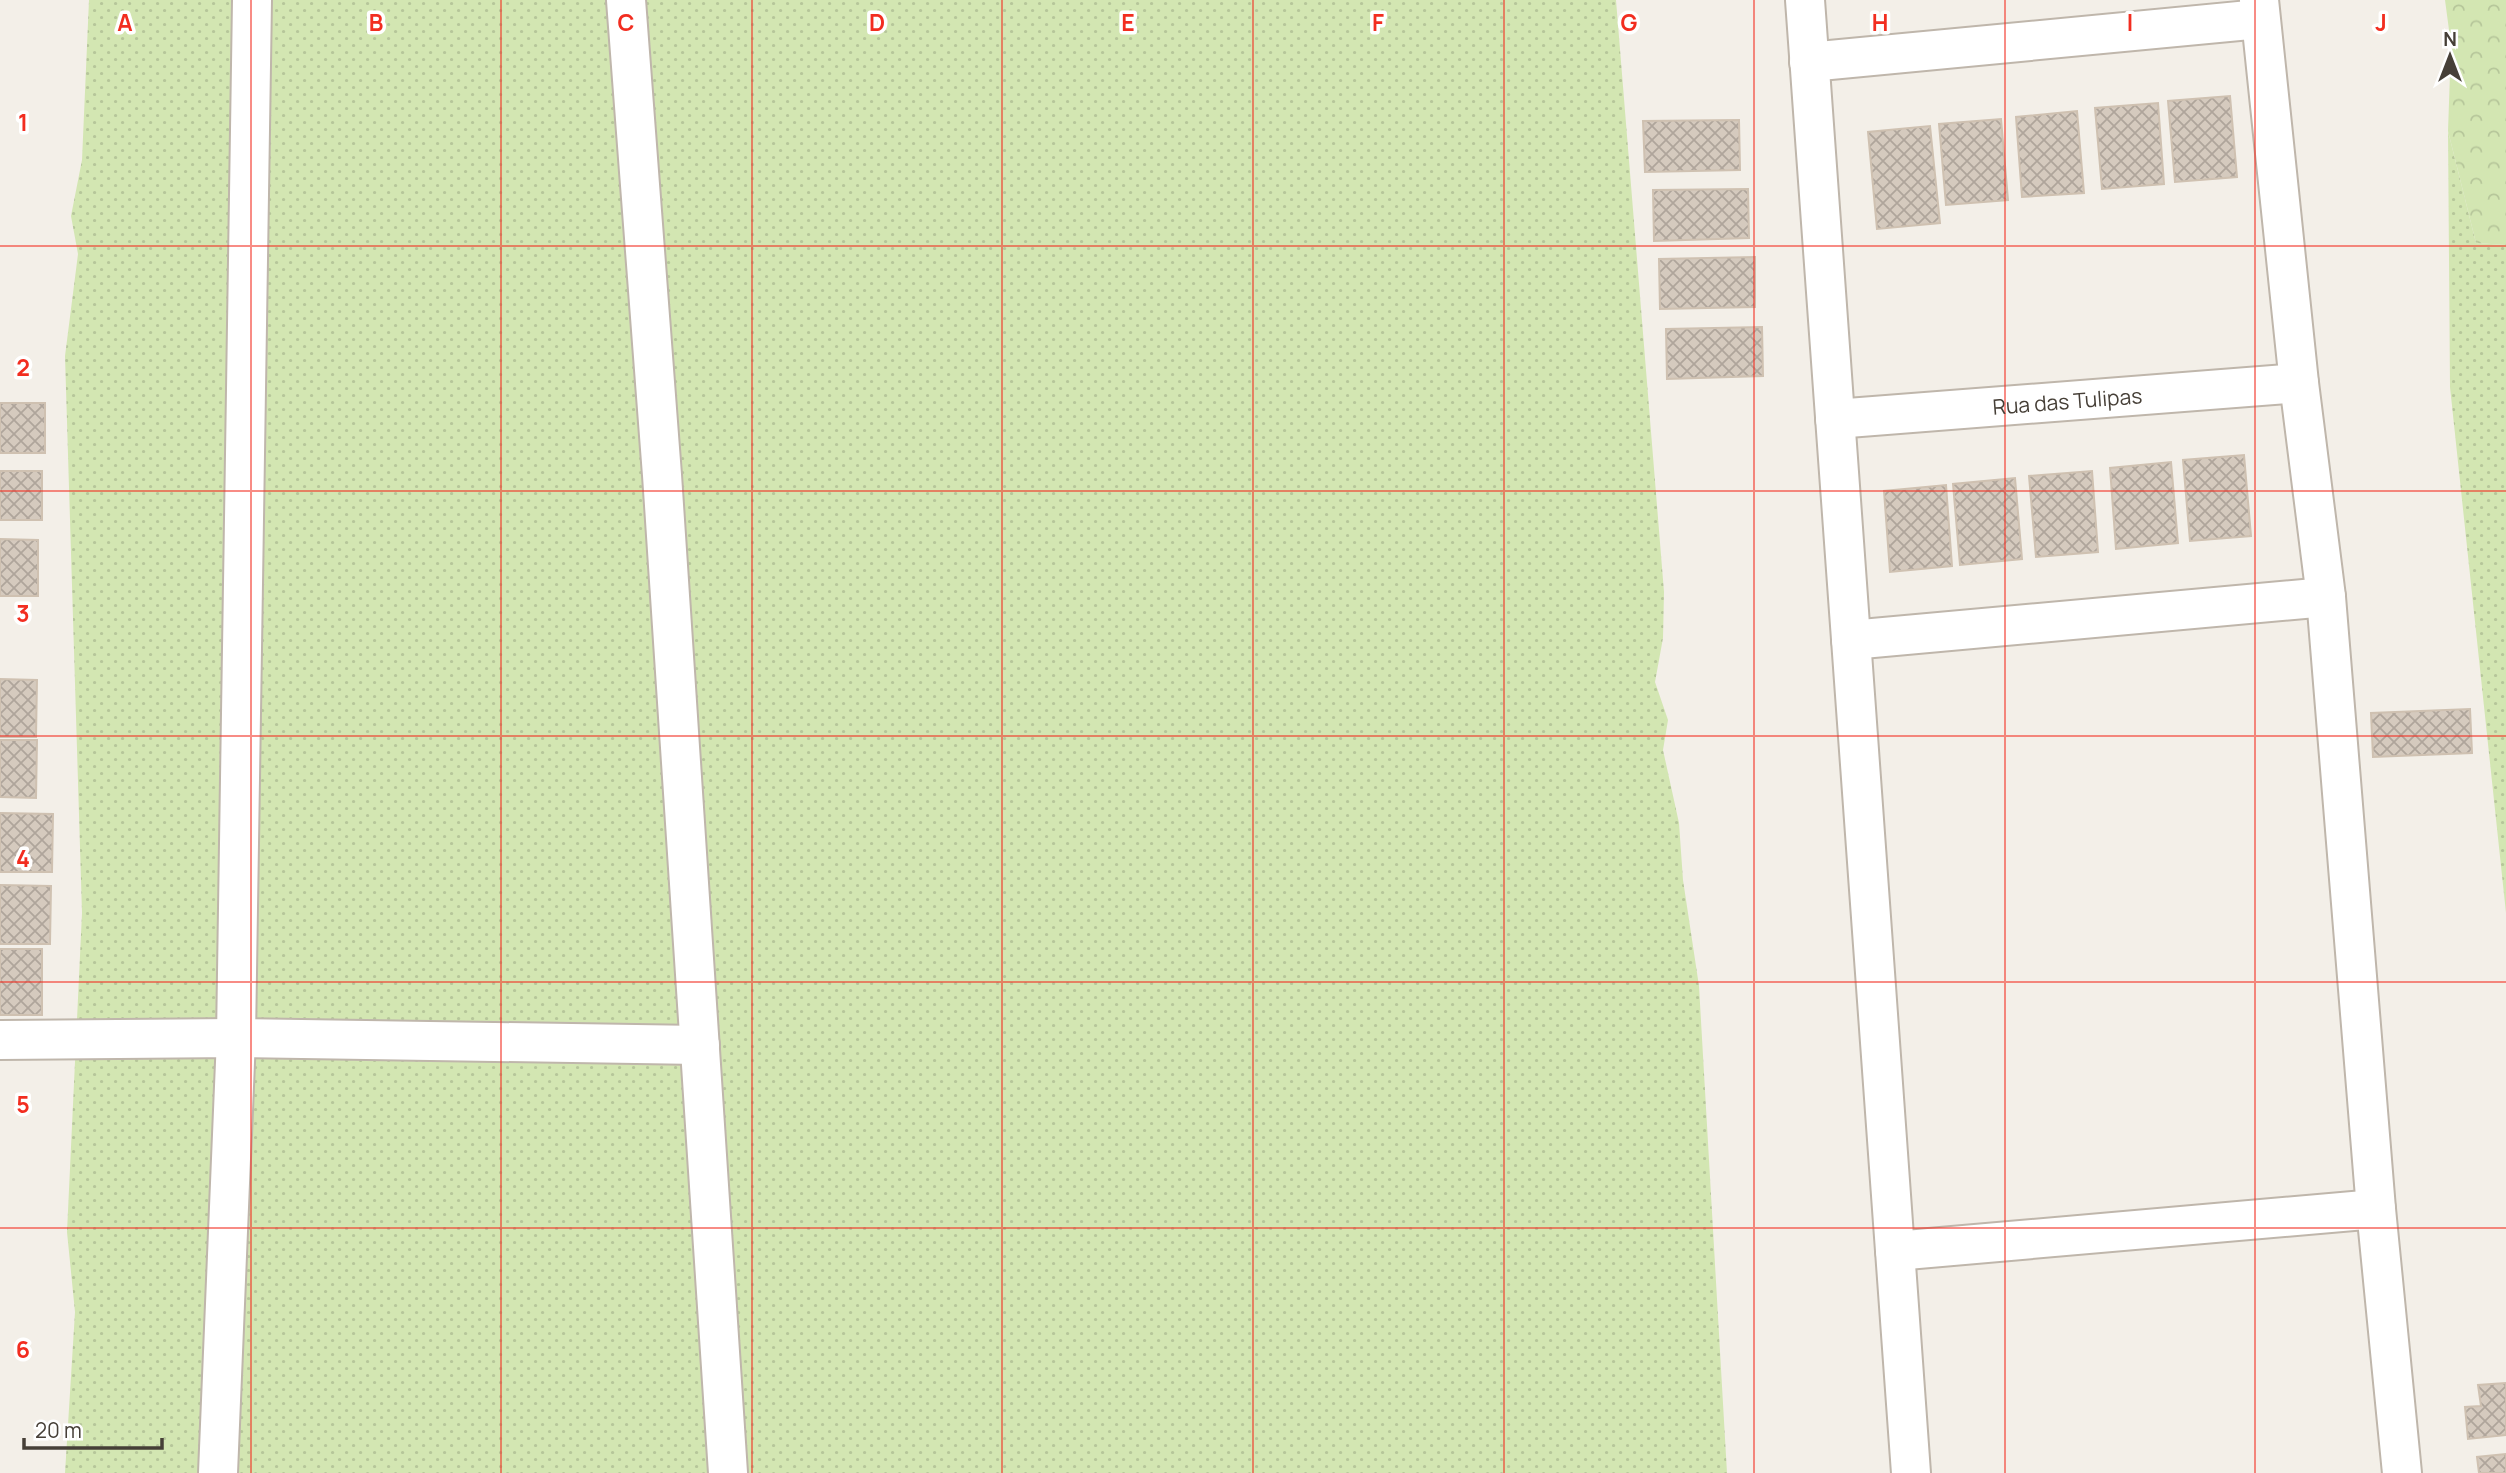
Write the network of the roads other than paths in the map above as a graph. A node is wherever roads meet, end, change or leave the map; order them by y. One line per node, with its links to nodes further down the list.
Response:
1 (252, 0): 10 (street)
2 (626, 0): 12 (street)
3 (1805, 0): 5 (street)
4 (2260, 10): 5 (street); 6 (street)
5 (1809, 62): 7 (street)
6 (2299, 383): 7 (street, Rua das Tulipas); 8 (street)
7 (1835, 419): 9 (street)
8 (2326, 597): 9 (street); 13 (street)
9 (1851, 640): 14 (street)
10 (236, 1038): 11 (street); 12 (street); 15 (street)
11 (0, 1040)
12 (700, 1045): 16 (street)
13 (2376, 1209): 14 (street); 18 (street)
14 (1895, 1251): 17 (street)
15 (218, 1473)
16 (728, 1473)
17 (1911, 1473)
18 (2402, 1473)

